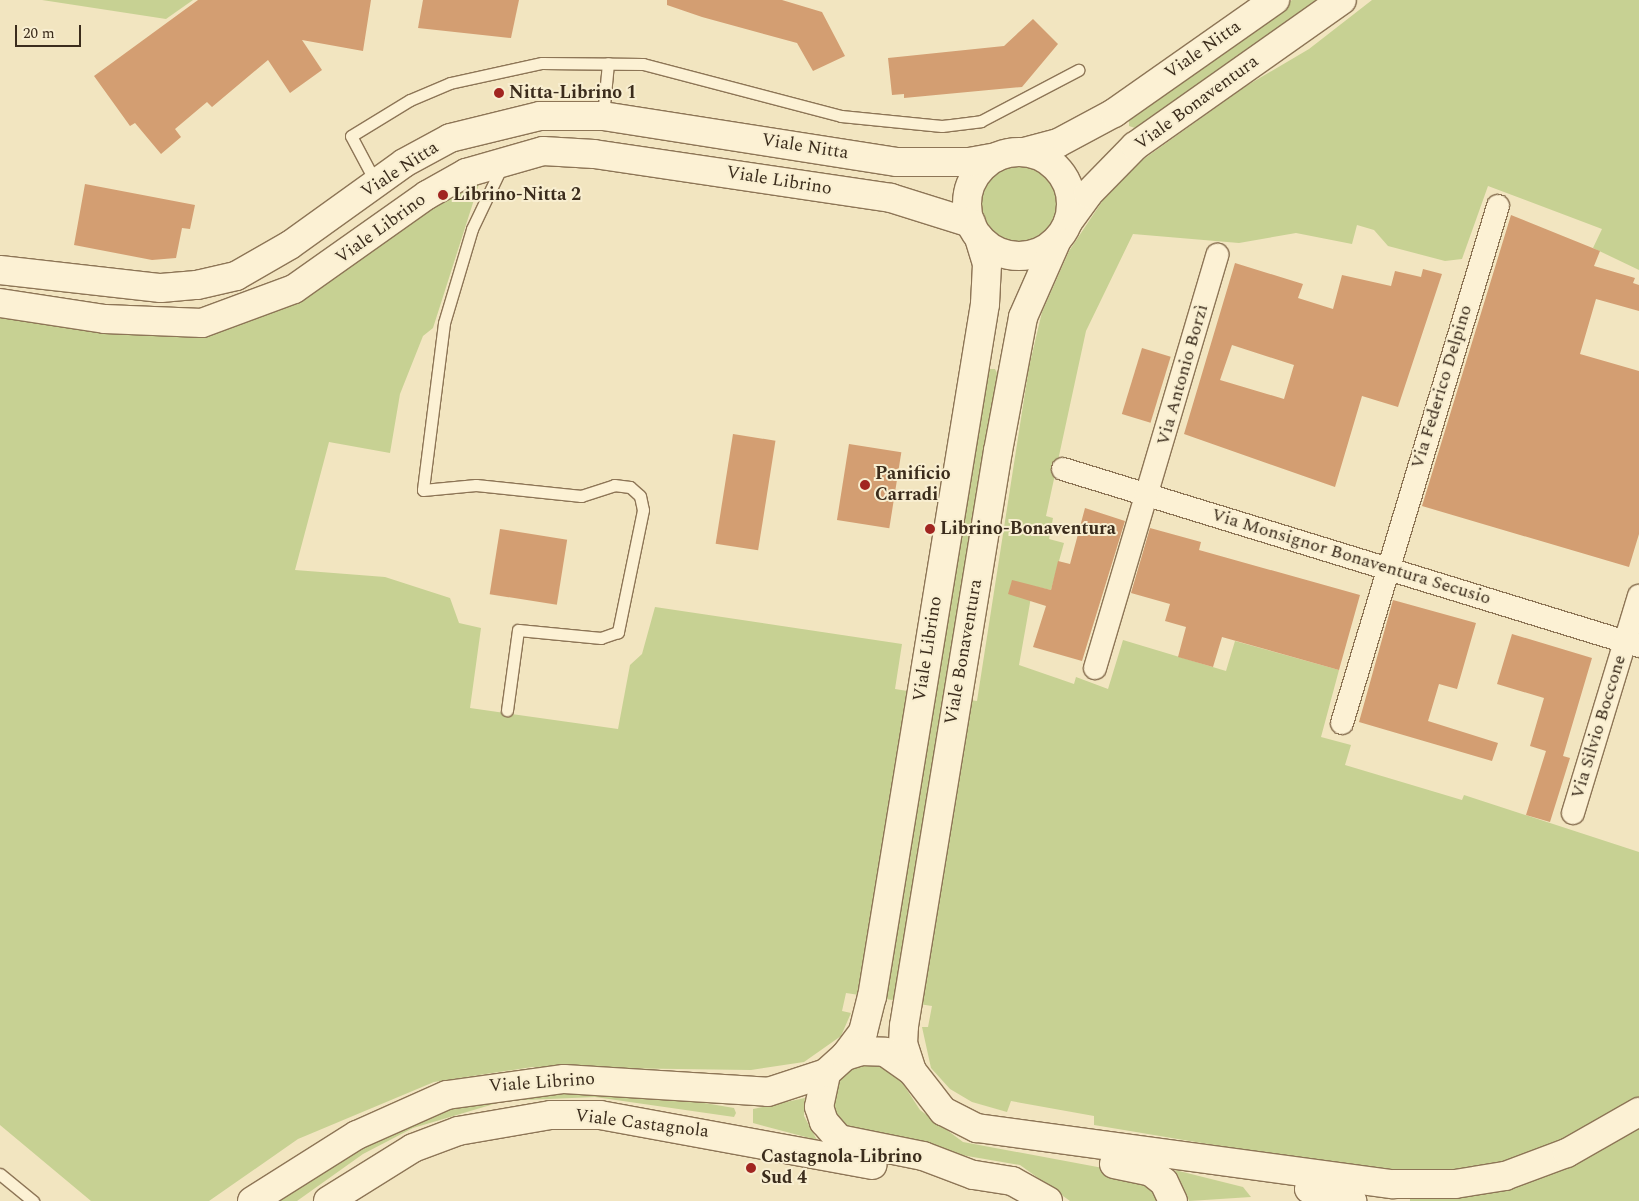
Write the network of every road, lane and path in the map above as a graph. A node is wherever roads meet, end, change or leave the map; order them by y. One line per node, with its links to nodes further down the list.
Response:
1 (1275, 0): 6 (main road, Viale Nitta)
2 (1342, 0): 12 (main road, Viale Bonaventura)
3 (608, 63): 4 (lane); 5 (lane); 9 (lane)
4 (1078, 70)
5 (603, 116): 7 (main road, Viale Nitta); 9 (main road, Viale Nitta)
6 (1024, 152): 7 (main road); 12 (main road)
7 (997, 157): 11 (main road)
8 (505, 160): 11 (main road, Viale Librino); 15 (main road, Viale Librino); 22 (lane)
9 (376, 183): 14 (main road, Viale Nitta)
10 (1498, 206): 18 (street, Via Federico Delpino)
11 (975, 230): 12 (main road); 25 (main road, Viale Librino)
12 (1062, 231): 26 (main road, Viale Bonaventura)
13 (1217, 256): 17 (street, Via Antonio Borzì)
14 (0, 270)
15 (0, 303)
16 (1062, 469): 17 (street, Via Monsignor Bonaventura Secusio)
17 (1148, 495): 18 (street, Via Monsignor Bonaventura Secusio); 21 (street, Via Antonio Borzì)
18 (1387, 568): 20 (street, Via Monsignor Bonaventura Secusio); 23 (street, Via Federico Delpino)
19 (1639, 596): 20 (street, Via Silvio Boccone)
20 (1632, 644): 24 (street, Via Silvio Boccone)
21 (1096, 668)
22 (507, 710)
23 (1342, 723)
24 (1573, 813)
25 (836, 1064): 26 (main road); 31 (main road); 33 (main road, Viale Librino)
26 (912, 1071): 28 (main road)
27 (1639, 1112): 29 (main road)
28 (1007, 1135): 29 (main road); 36 (main road)
29 (1221, 1164): 37 (main road)
30 (0, 1174): 32 (lane)
31 (973, 1176): 34 (main road, Viale Castagnola); 35 (main road)
32 (34, 1201)
33 (252, 1201)
34 (328, 1201)
35 (1048, 1201)
36 (1173, 1201)
37 (1352, 1201)

